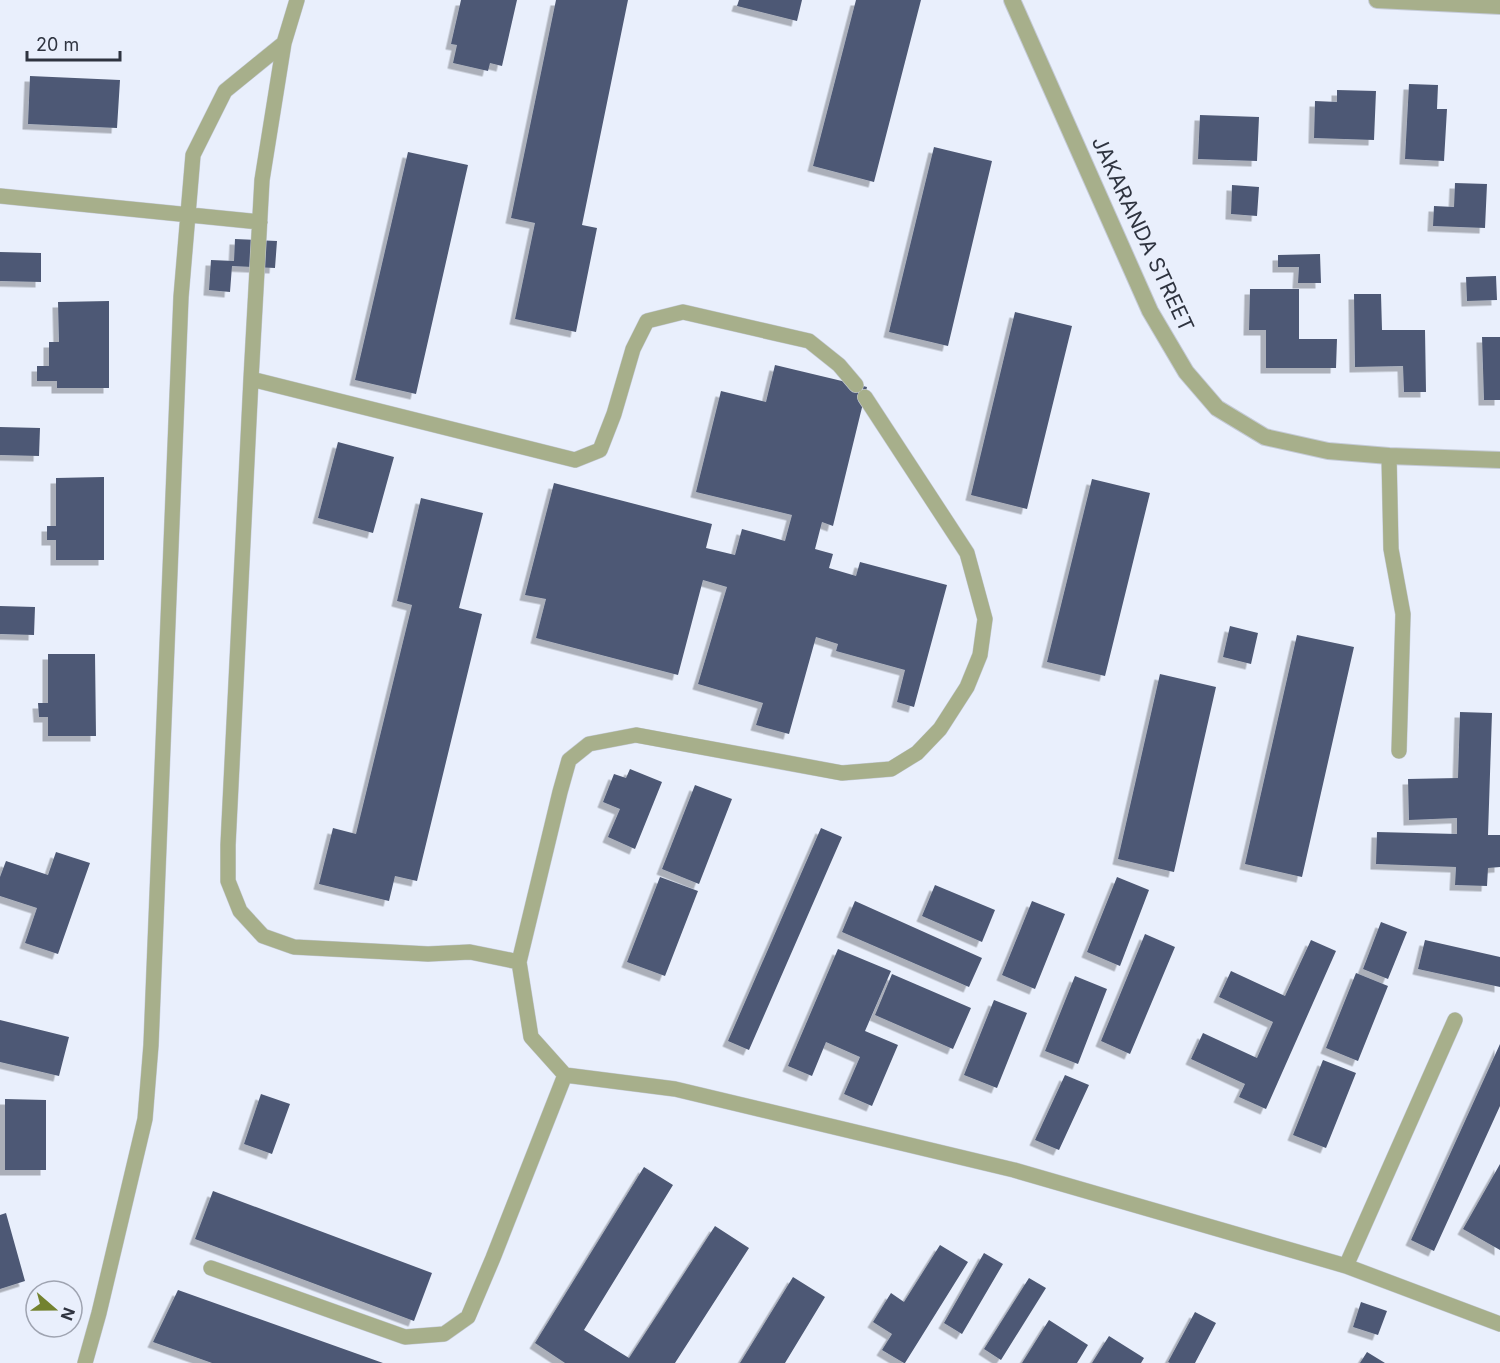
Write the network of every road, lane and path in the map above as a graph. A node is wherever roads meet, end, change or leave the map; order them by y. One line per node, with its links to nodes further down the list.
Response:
1 (297, 0): 5 (lane)
2 (1012, 0): 10 (street, JAKARANDA STREET)
3 (1377, 0): 4 (street)
4 (1500, 6)
5 (284, 43): 7 (lane); 8 (lane)
6 (0, 196): 7 (lane)
7 (188, 214): 8 (lane); 19 (lane)
8 (260, 222): 9 (lane)
9 (251, 379): 13 (lane); 13 (lane)
10 (1389, 456): 11 (street, JAKARANDA STREET); 12 (lane)
11 (1500, 460)
12 (1399, 751)
13 (519, 962): 15 (lane)
14 (1455, 1020): 16 (lane)
15 (565, 1075): 16 (lane); 17 (lane)
16 (1347, 1266): 18 (lane)
17 (211, 1268)
18 (1500, 1324)
19 (85, 1363)

